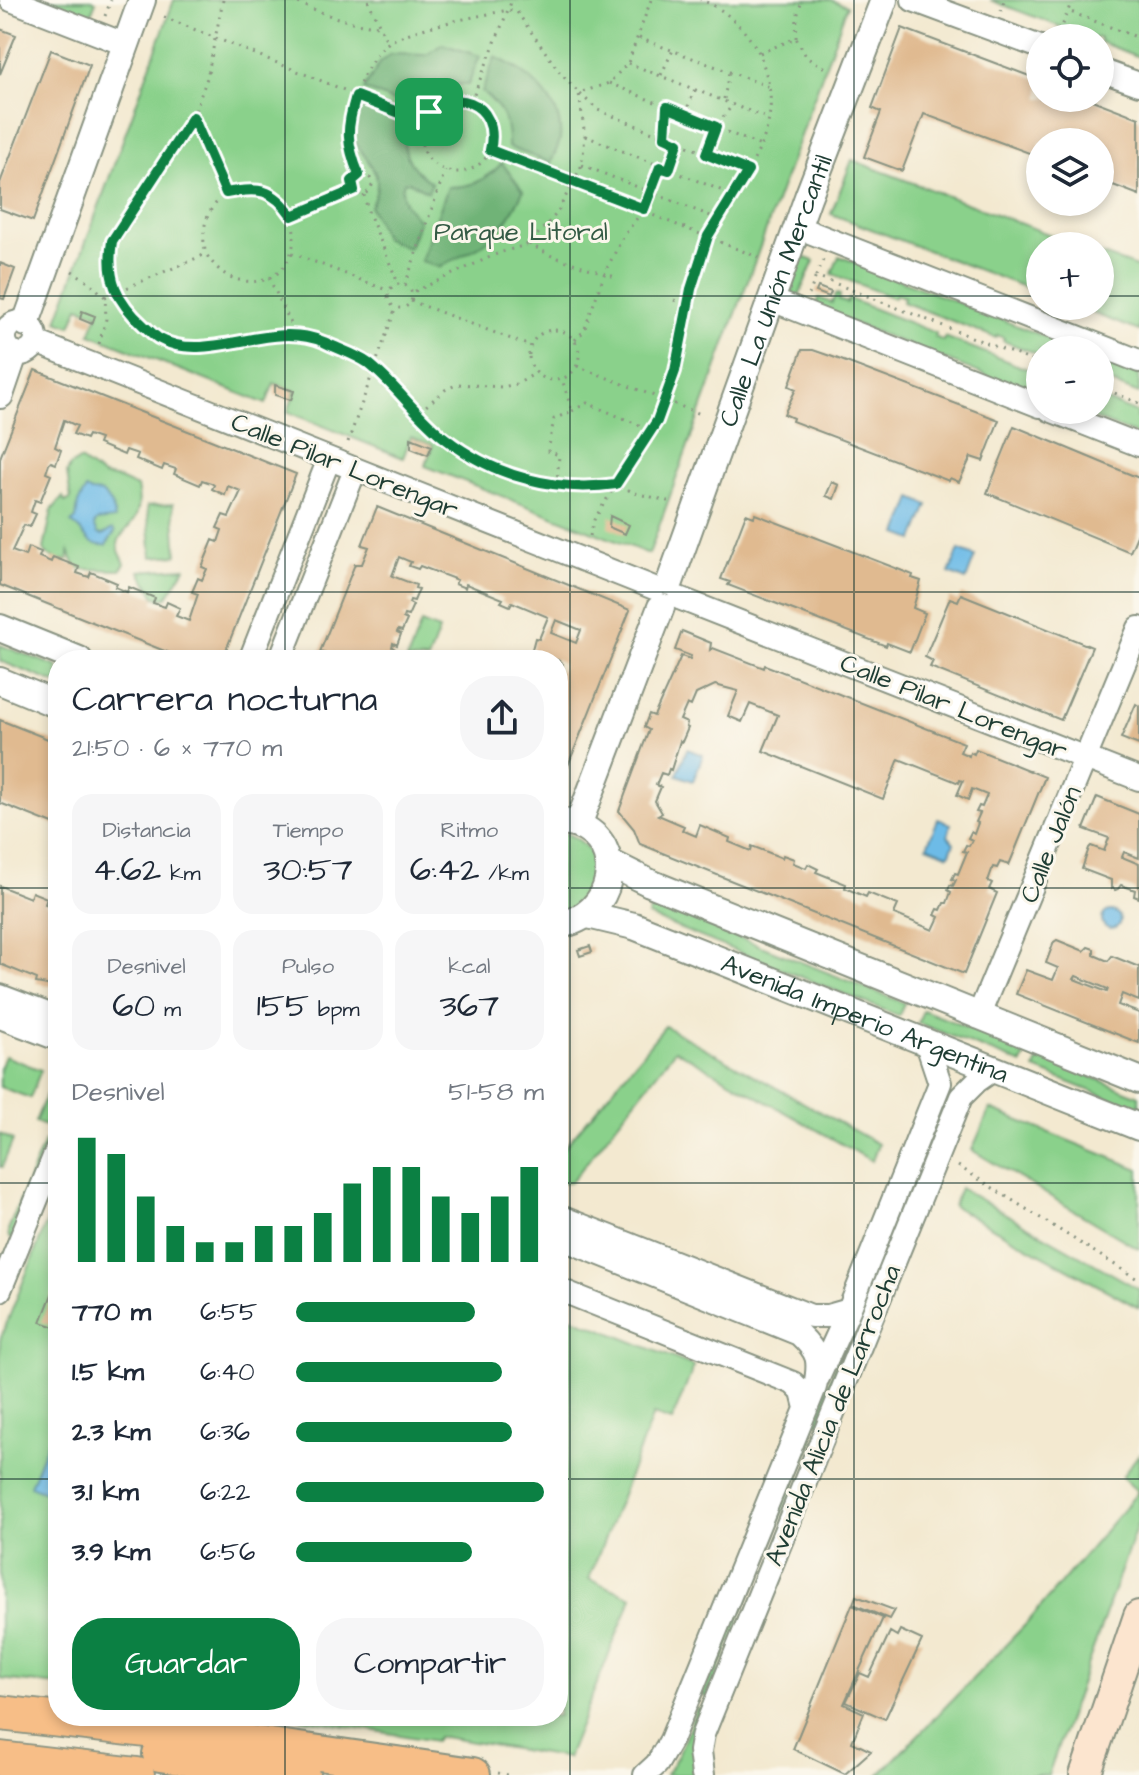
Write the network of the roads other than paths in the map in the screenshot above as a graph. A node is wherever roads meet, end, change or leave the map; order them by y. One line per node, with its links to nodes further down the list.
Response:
1 (11, 0): 6 (street)
2 (142, 0): 6 (street)
3 (884, 0): 9 (street, Calle La Unión Mercantil)
4 (913, 0): 5 (street)
5 (1026, 42)
6 (127, 45): 11 (street)
7 (1114, 75): 8 (street)
8 (1139, 84)
9 (797, 227): 10 (street, Calle La Unión Mercantil); 12 (street)
10 (772, 300): 14 (street); 19 (street, Calle La Unión Mercantil)
11 (16, 336): 13 (street); 17 (street, Calle Pilar Lorengar)
12 (1139, 361)
13 (0, 395)
14 (1026, 400)
15 (1086, 424): 16 (street)
16 (1139, 445)
17 (329, 459): 18 (street, Calle Pilar Lorengar); 23 (street)
18 (355, 470): 19 (street, Calle Pilar Lorengar); 24 (street)
19 (666, 594): 27 (street, Calle Pilar Lorengar); 29 (street, Calle La Unión Mercantil)
20 (0, 628): 22 (street)
21 (1139, 628): 27 (street, Calle Jalón)
22 (54, 650)
23 (254, 650)
24 (284, 650)
25 (0, 681): 26 (street)
26 (48, 701)
27 (1085, 758): 28 (street, Calle Pilar Lorengar); 36 (street, Calle Jalón)
28 (1139, 779)
29 (568, 823): 30 (street)
30 (608, 862): 31 (street); 36 (street, Avenida Imperio Argentina)
31 (588, 915): 32 (street); 38 (street, Avenida Imperio Argentina)
32 (568, 924)
33 (0, 996): 34 (street)
34 (48, 1014)
35 (0, 1017): 37 (street)
36 (978, 1017): 40 (street, Avenida Imperio Argentina)
37 (48, 1035)
38 (927, 1044): 39 (street, Avenida Imperio Argentina); 47 (street, Avenida Alicia de Larrocha)
39 (993, 1070): 41 (street, Avenida Imperio Argentina); 60 (street, Avenida Alicia de Larrocha)
40 (1139, 1080)
41 (1139, 1127)
42 (48, 1172): 45 (street)
43 (568, 1220): 47 (street, Avenida Alicia de Larrocha)
44 (568, 1241): 48 (street, Avenida Alicia de Larrocha)
45 (0, 1290)
46 (568, 1293): 49 (street, Avenida Alicia de Larrocha)
47 (849, 1310): 48 (street, Avenida Alicia de Larrocha)
48 (815, 1387): 49 (street, Avenida Alicia de Larrocha)
49 (806, 1408): 59 (street, Avenida Alicia de Larrocha)
50 (1139, 1616): 61 (main road)
51 (0, 1713): 52 (main road)
52 (48, 1716)
53 (219, 1727): 58 (main road)
54 (0, 1735): 57 (main road)
55 (0, 1759): 56 (main road)
56 (137, 1775)
57 (302, 1775)
58 (473, 1775)
59 (645, 1775)
60 (703, 1775)
61 (1085, 1775)

